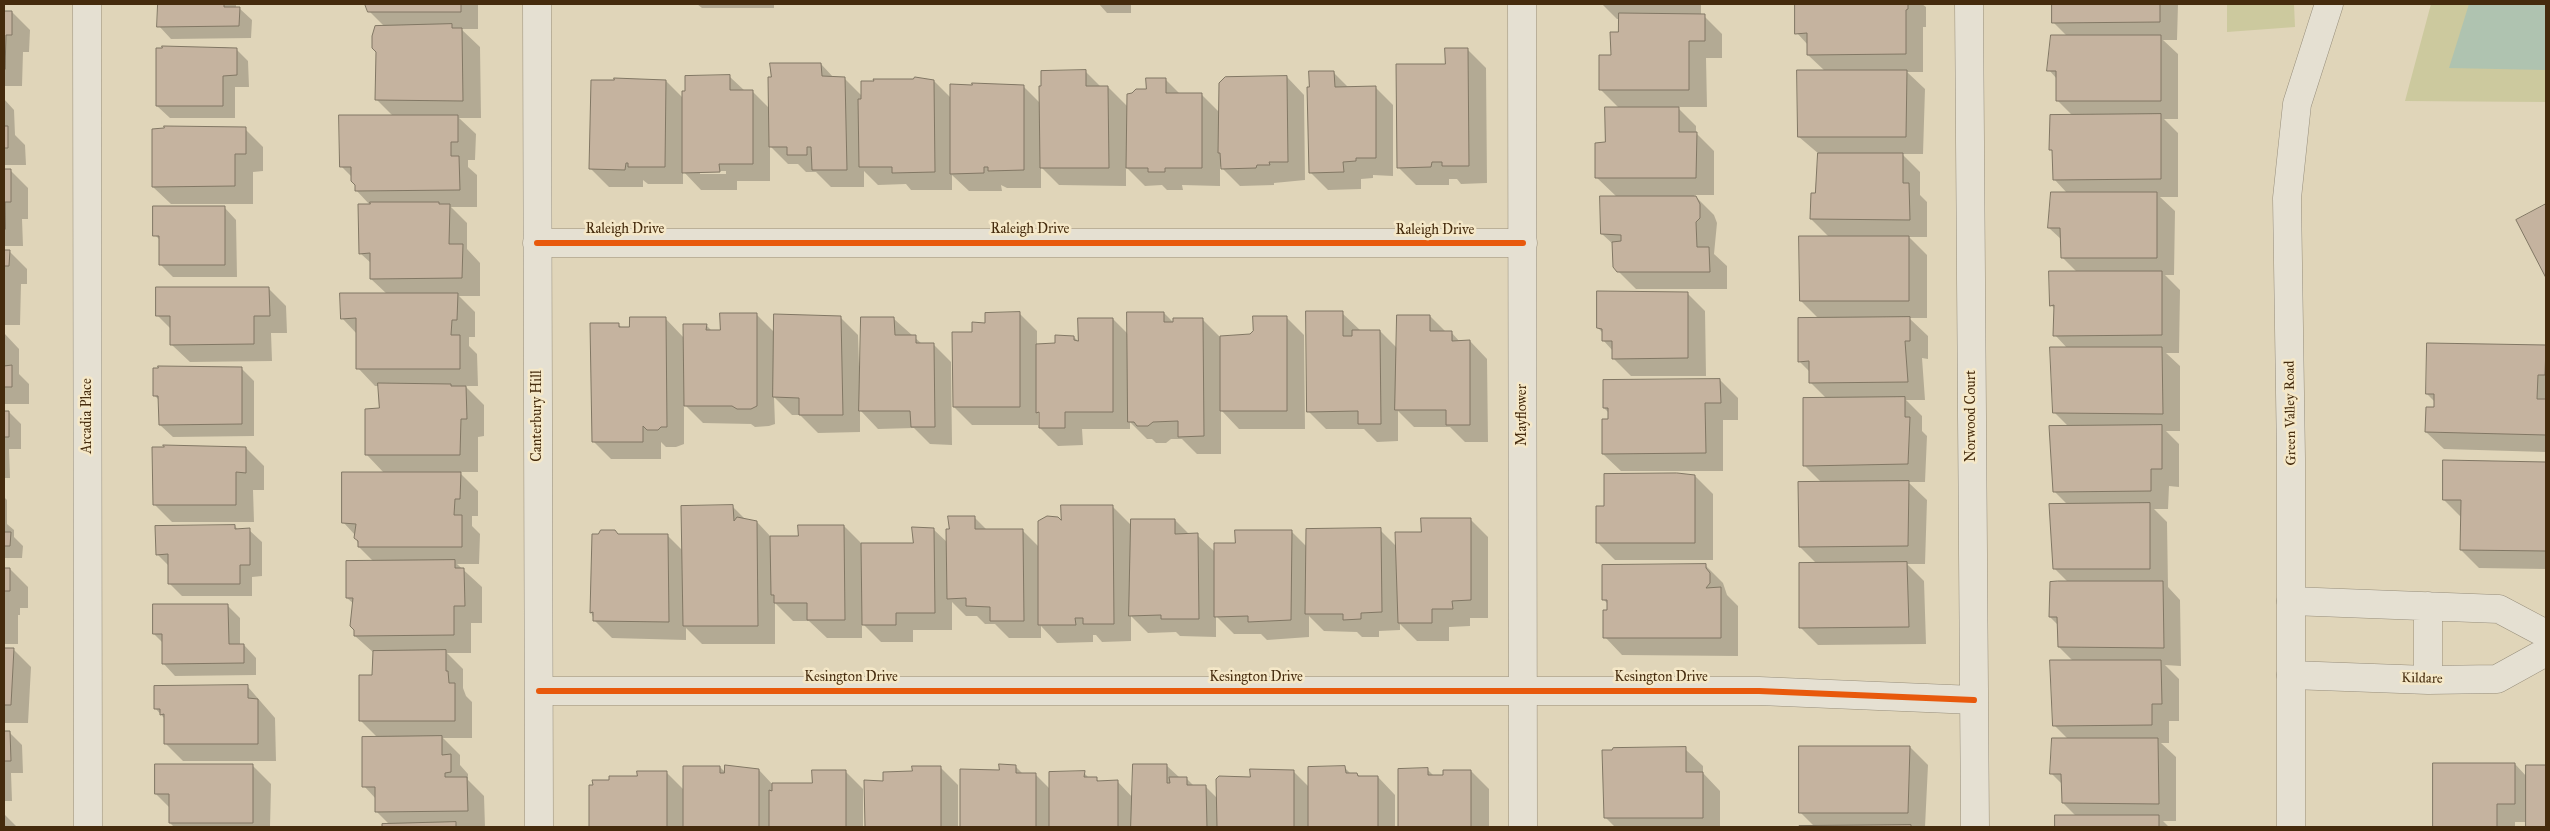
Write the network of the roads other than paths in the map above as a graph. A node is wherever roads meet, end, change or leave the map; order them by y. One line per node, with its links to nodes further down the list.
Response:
1 (87, 4): 17 (street, Arcadia Place)
2 (537, 4): 6 (street, Canterbury Hill)
3 (1522, 4): 7 (street, Mayflower)
4 (1969, 4): 16 (street, Norwood Court)
5 (2329, 4): 8 (street, Green Valley Road)
6 (537, 243): 7 (street, Raleigh Drive); 15 (street, Canterbury Hill)
7 (1523, 243): 14 (street, Mayflower)
8 (2291, 601): 9 (street); 12 (street, Green Valley Road)
9 (2428, 606): 10 (street); 13 (street)
10 (2546, 634)
11 (2546, 652): 13 (street, Kildare)
12 (2291, 675): 13 (street, Kildare); 21 (street, Green Valley Road)
13 (2428, 680)
14 (1523, 690): 15 (street, Kesington Drive); 16 (street, Kesington Drive); 19 (street, Mayflower)
15 (539, 691): 18 (street, Canterbury Hill)
16 (1974, 700): 20 (street, Norwood Court)
17 (88, 827)
18 (539, 827)
19 (1523, 827)
20 (1975, 827)
21 (2291, 827)

